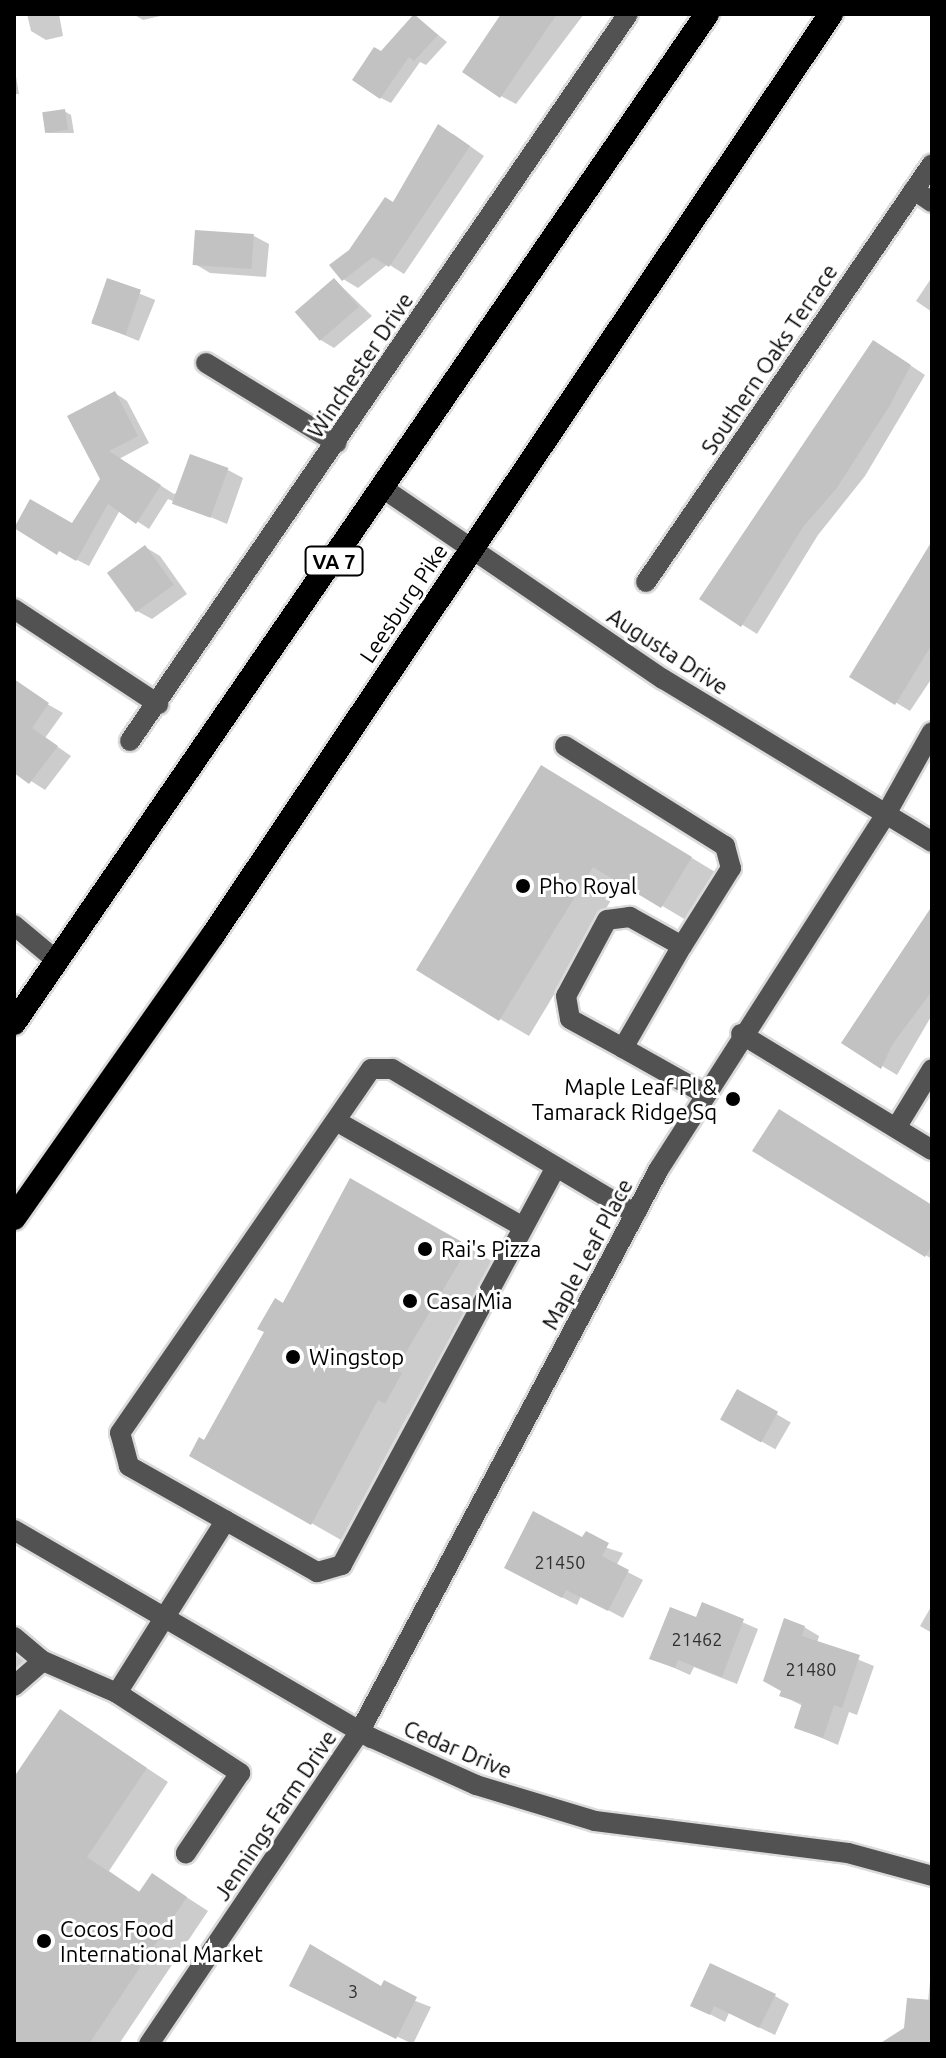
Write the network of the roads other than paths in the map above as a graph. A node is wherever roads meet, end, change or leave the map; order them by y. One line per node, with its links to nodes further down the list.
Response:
1 (628, 14): 8 (street, Winchester Drive)
2 (707, 14): 9 (highway, VA 7)
3 (831, 14): 10 (highway, Leesburg Pike)
4 (932, 164): 5 (street, Southern Oaks Terrace)
5 (914, 190): 6 (street); 11 (street, Southern Oaks Terrace)
6 (932, 202)
7 (206, 363): 8 (street)
8 (337, 443): 13 (street, Winchester Drive)
9 (384, 489): 10 (street, Augusta Drive); 21 (highway, VA 7)
10 (472, 546): 17 (street, Augusta Drive); 32 (highway, Leesburg Pike)
11 (646, 582)
12 (14, 609): 13 (street)
13 (158, 704): 15 (street, Winchester Drive)
14 (932, 732): 17 (street, Maple Leaf Place)
15 (130, 741)
16 (565, 746): 20 (street)
17 (885, 816): 18 (street, Augusta Drive); 23 (street, Maple Leaf Place)
18 (932, 842)
19 (14, 925): 21 (street)
20 (682, 946): 24 (street); 24 (street)
21 (57, 961): 22 (highway, VA 7)
22 (14, 1023)
23 (741, 1034): 26 (street, Maple Leaf Place); 28 (street)
24 (623, 1048): 26 (street)
25 (932, 1069): 28 (street)
26 (705, 1094): 31 (street, Maple Leaf Place)
27 (336, 1121): 30 (street); 33 (street); 34 (street)
28 (896, 1128): 29 (street)
29 (932, 1150)
30 (556, 1167): 31 (street); 33 (street)
31 (635, 1214): 41 (street, Maple Leaf Place)
32 (14, 1218)
33 (523, 1227): 34 (street)
34 (226, 1520): 36 (street)
35 (14, 1530): 36 (street, Cedar Drive)
36 (164, 1619): 40 (street); 41 (street, Cedar Drive)
37 (14, 1637): 38 (street)
38 (43, 1661): 39 (street); 40 (street)
39 (14, 1686)
40 (117, 1693): 42 (street)
41 (360, 1731): 43 (street, Cedar Drive); 44 (street, Jennings Farm Drive)
42 (186, 1853)
43 (932, 1876)
44 (149, 2044)

